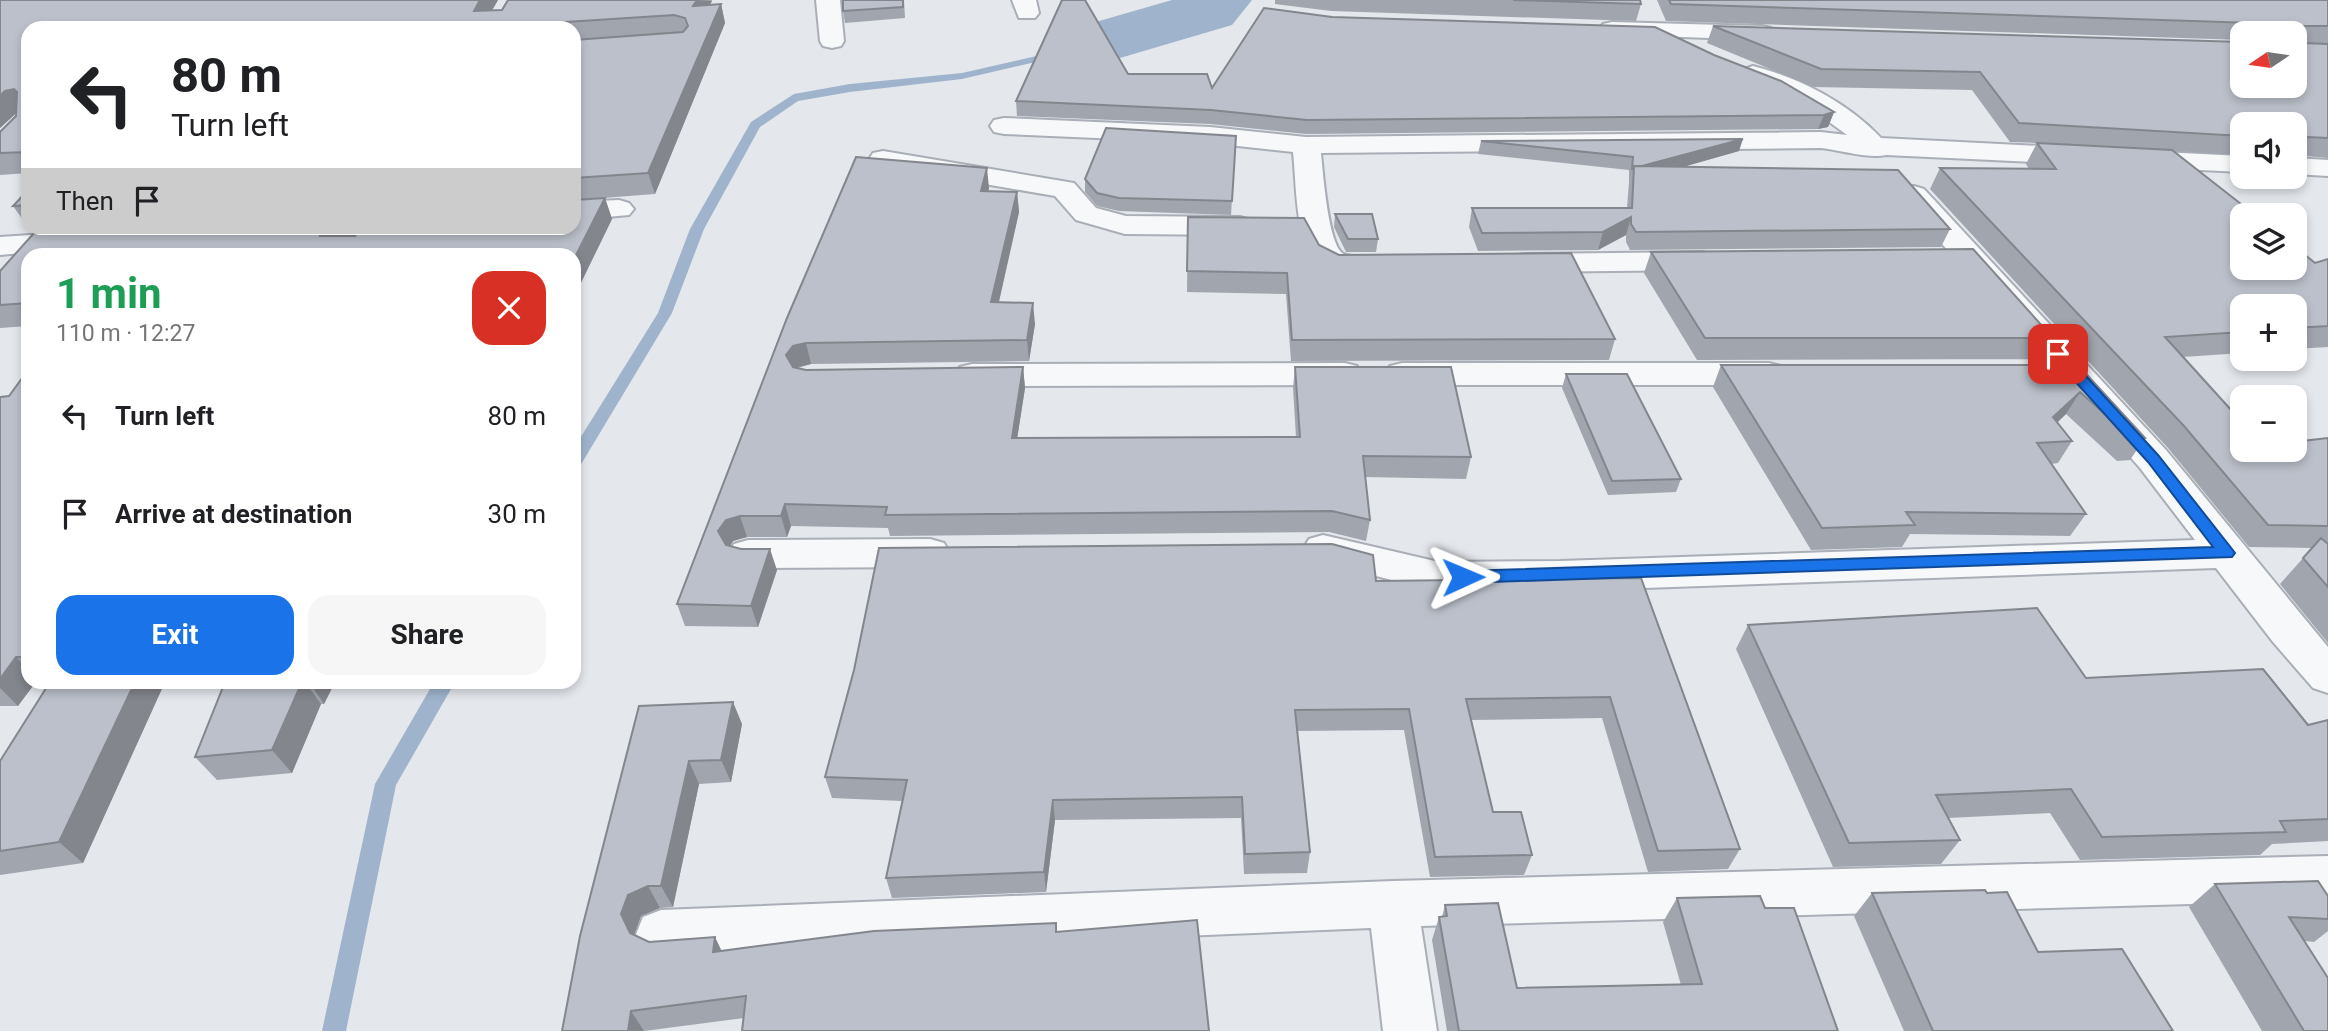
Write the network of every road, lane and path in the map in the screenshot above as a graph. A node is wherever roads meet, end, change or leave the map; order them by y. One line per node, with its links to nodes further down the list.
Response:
1 (828, 0): 5 (street)
2 (1651, 20): 3 (street); 4 (street); 8 (street)
3 (1589, 28)
4 (1779, 34)
5 (832, 41)
6 (1004, 126): 7 (street)
7 (1306, 145): 8 (street); 15 (street)
8 (1873, 146): 10 (street); 19 (street)
9 (883, 159): 15 (street)
10 (2230, 162)
11 (2307, 167): 12 (street)
12 (2328, 168)
13 (620, 209): 14 (street)
14 (581, 211)
15 (1292, 227): 22 (street)
16 (96, 239): 17 (street)
17 (0, 246)
18 (1930, 259): 19 (street)
19 (1971, 259): 24 (street)
20 (1725, 261): 21 (street)
21 (1492, 263)
22 (1398, 264)
23 (2034, 373): 24 (street)
24 (2076, 373): 29 (street)
25 (1796, 374): 26 (street)
26 (942, 375)
27 (1288, 550): 29 (street)
28 (969, 552): 30 (street)
29 (2227, 553): 31 (street)
30 (748, 554)
31 (2328, 676)
32 (2328, 878): 33 (street)
33 (1393, 904): 34 (street); 35 (street)
34 (661, 934)
35 (1410, 1031)

